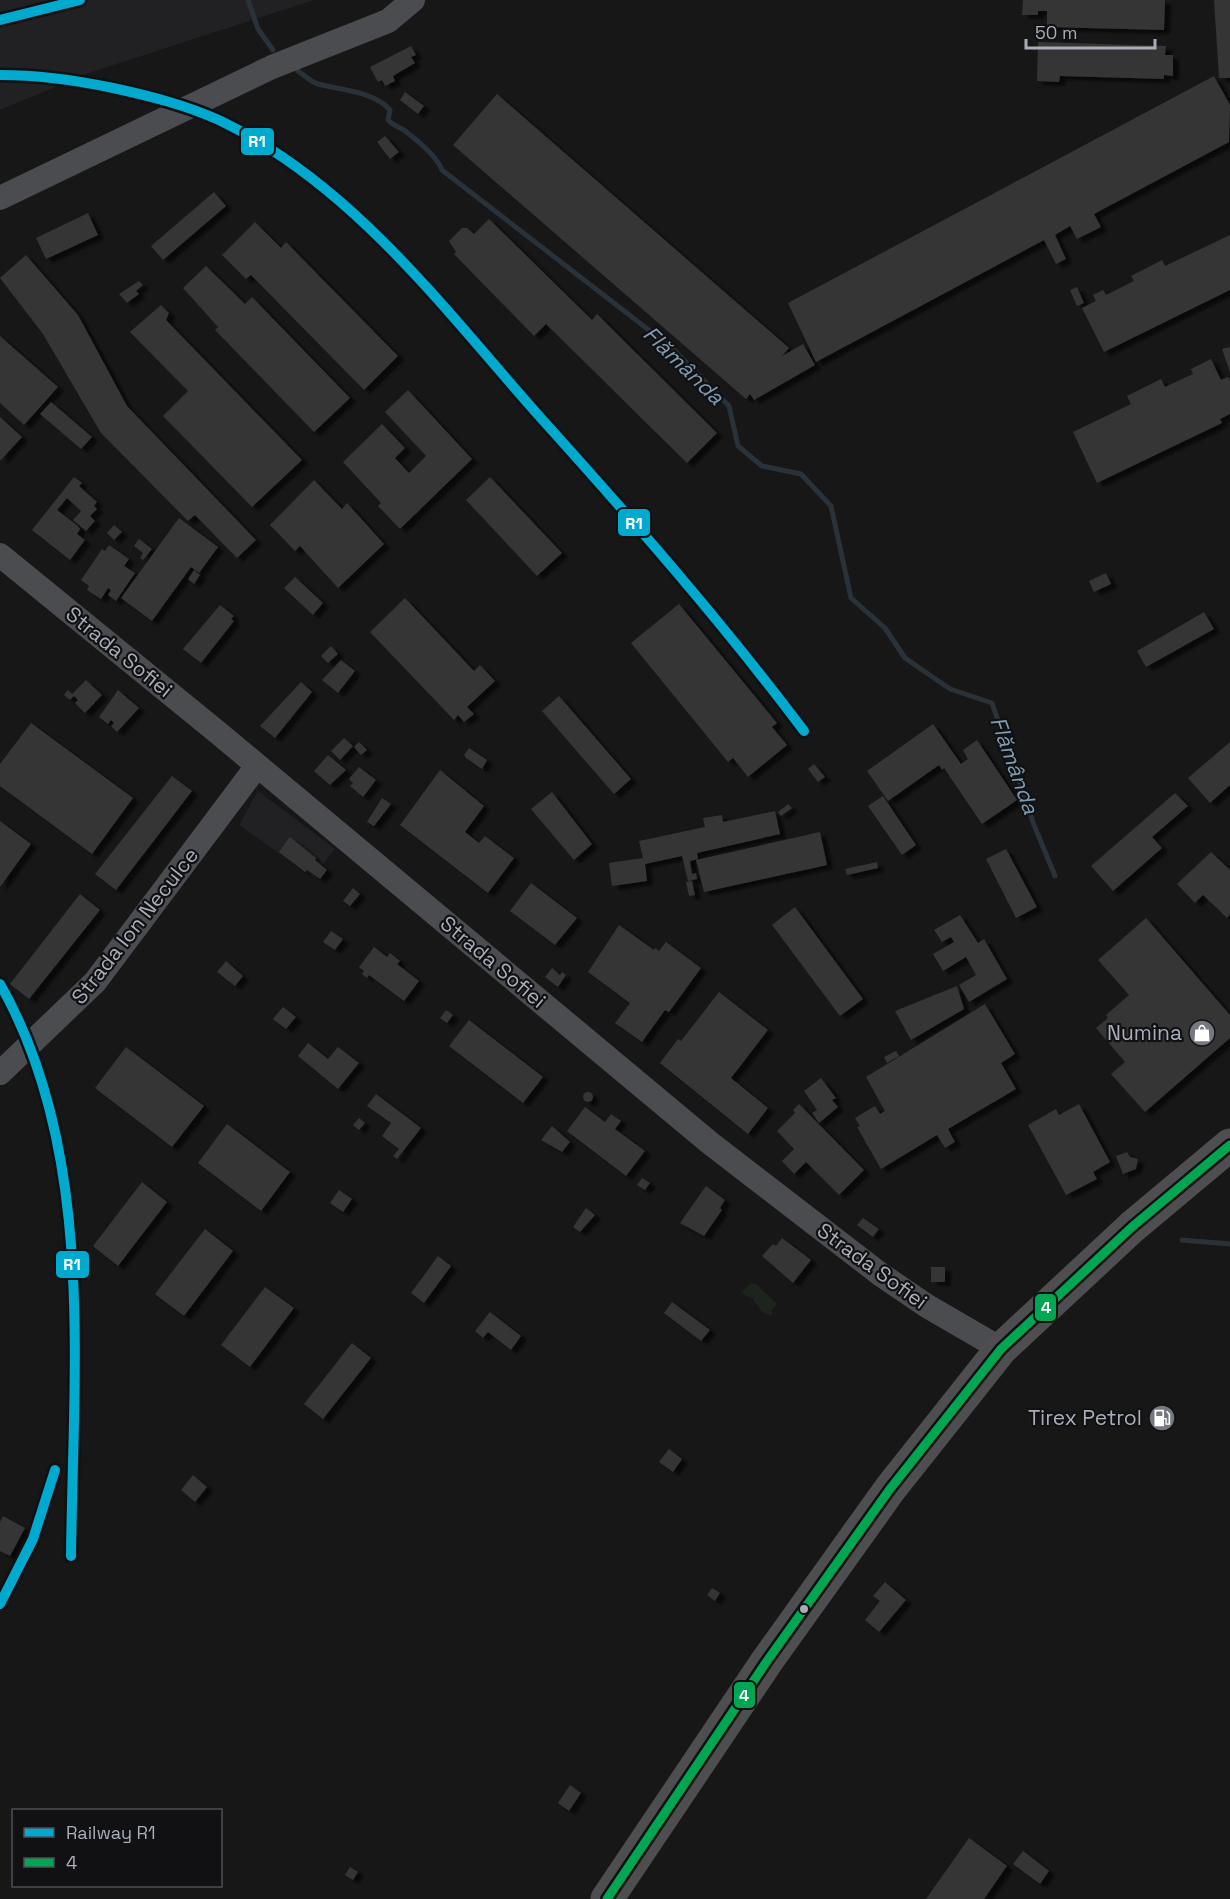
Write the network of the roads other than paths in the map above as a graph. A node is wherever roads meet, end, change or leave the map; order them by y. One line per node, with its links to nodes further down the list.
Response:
1 (413, 0): 2 (street)
2 (0, 198)
3 (0, 555): 4 (street, Strada Sofiei)
4 (257, 766): 5 (street, Strada Ion Neculce); 7 (street, Strada Sofiei)
5 (0, 1073)
6 (1230, 1145): 7 (highway)
7 (1001, 1349): 8 (highway)
8 (608, 1899)

